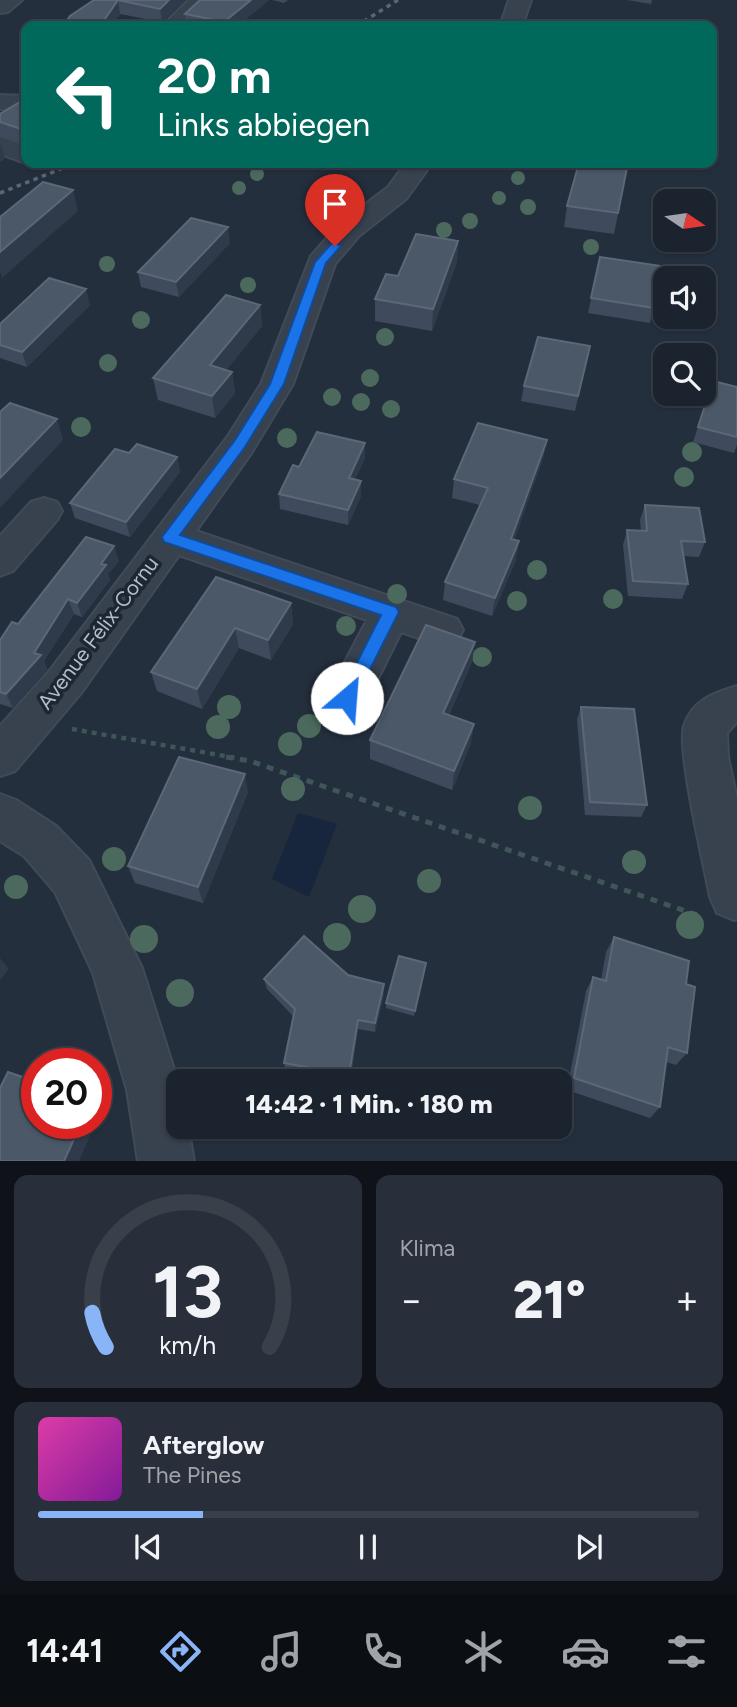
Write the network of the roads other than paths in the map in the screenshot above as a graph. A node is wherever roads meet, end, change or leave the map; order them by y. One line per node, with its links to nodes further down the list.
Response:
1 (10, 0): 4 (street)
2 (201, 0): 5 (street)
3 (520, 0): 6 (street)
4 (0, 7)
5 (178, 21)
6 (513, 21)
7 (0, 102): 8 (street)
8 (21, 103)
9 (0, 145): 10 (street)
10 (21, 153)
11 (415, 168): 13 (street, Avenue Félix-Cornu)
12 (44, 511): 14 (street)
13 (170, 537): 15 (street); 19 (street, Avenue Félix-Cornu)
14 (0, 561)
15 (391, 612): 16 (street); 17 (street)
16 (443, 630)
17 (347, 698)
18 (737, 704): 21 (street)
19 (0, 757)
20 (0, 815): 22 (street)
21 (722, 908)
22 (166, 1161)

